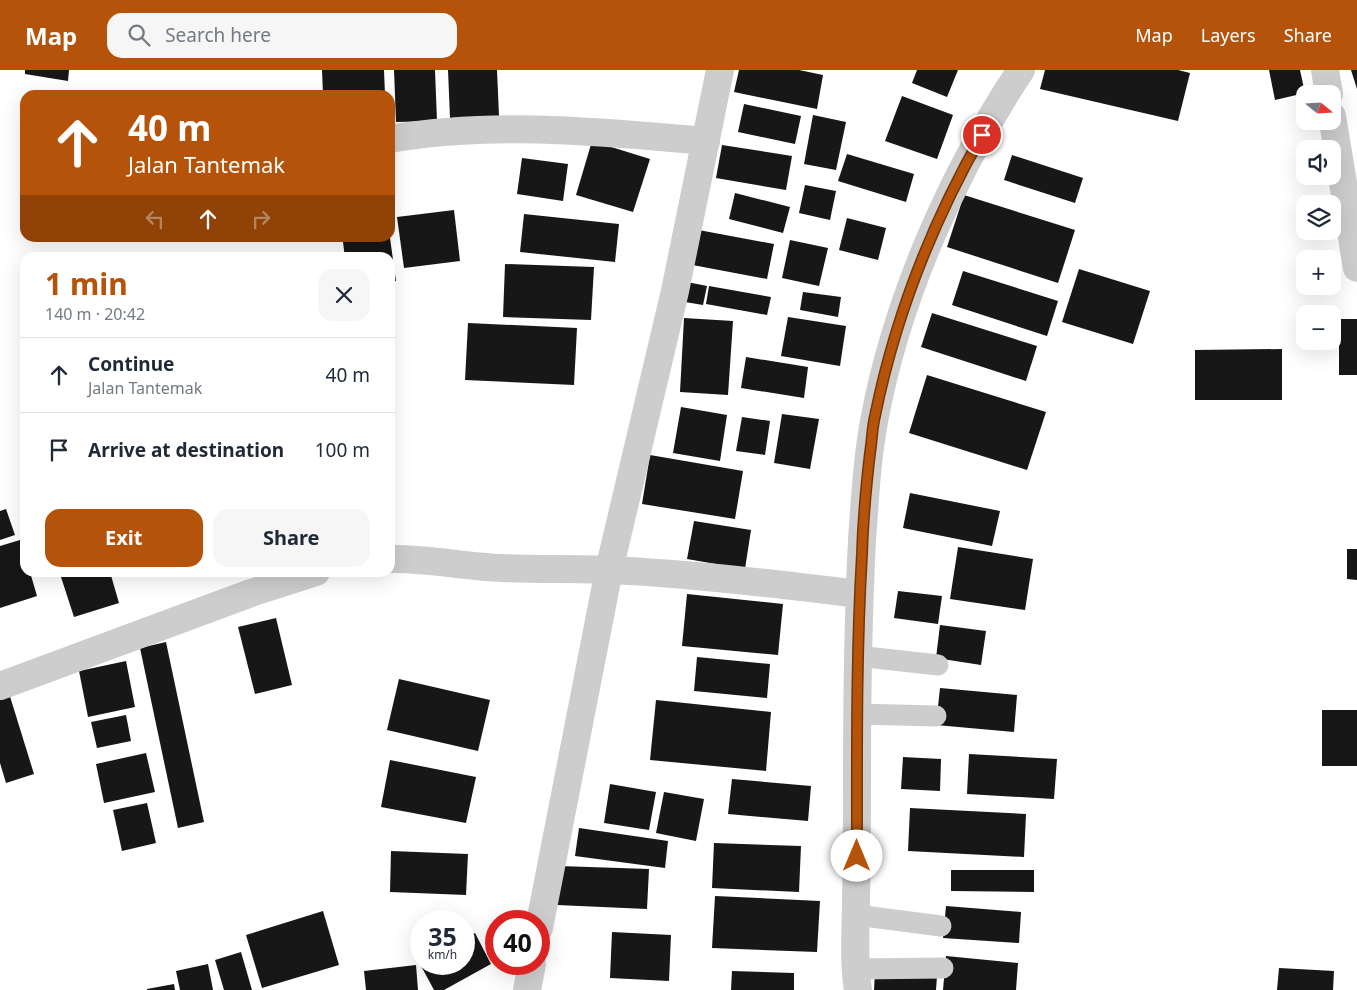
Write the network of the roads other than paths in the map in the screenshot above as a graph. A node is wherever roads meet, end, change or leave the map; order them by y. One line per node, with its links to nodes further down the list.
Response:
1 (720, 70): 7 (street)
2 (1021, 70): 12 (street)
3 (1325, 70): 4 (street)
4 (1328, 85)
5 (1334, 130): 8 (street)
6 (395, 138): 7 (street)
7 (706, 141): 10 (street)
8 (1357, 268)
9 (395, 559): 10 (street)
10 (608, 570): 12 (street); 18 (street)
11 (301, 577): 15 (street)
12 (859, 594): 13 (street)
13 (857, 656): 14 (lane); 16 (street)
14 (938, 665)
15 (0, 686)
16 (857, 714): 17 (lane); 19 (street)
17 (936, 716)
18 (542, 910)
19 (856, 915): 20 (lane); 23 (street)
20 (941, 926)
21 (943, 968): 23 (lane)
22 (530, 975): 24 (street)
23 (856, 979)
24 (527, 990)

